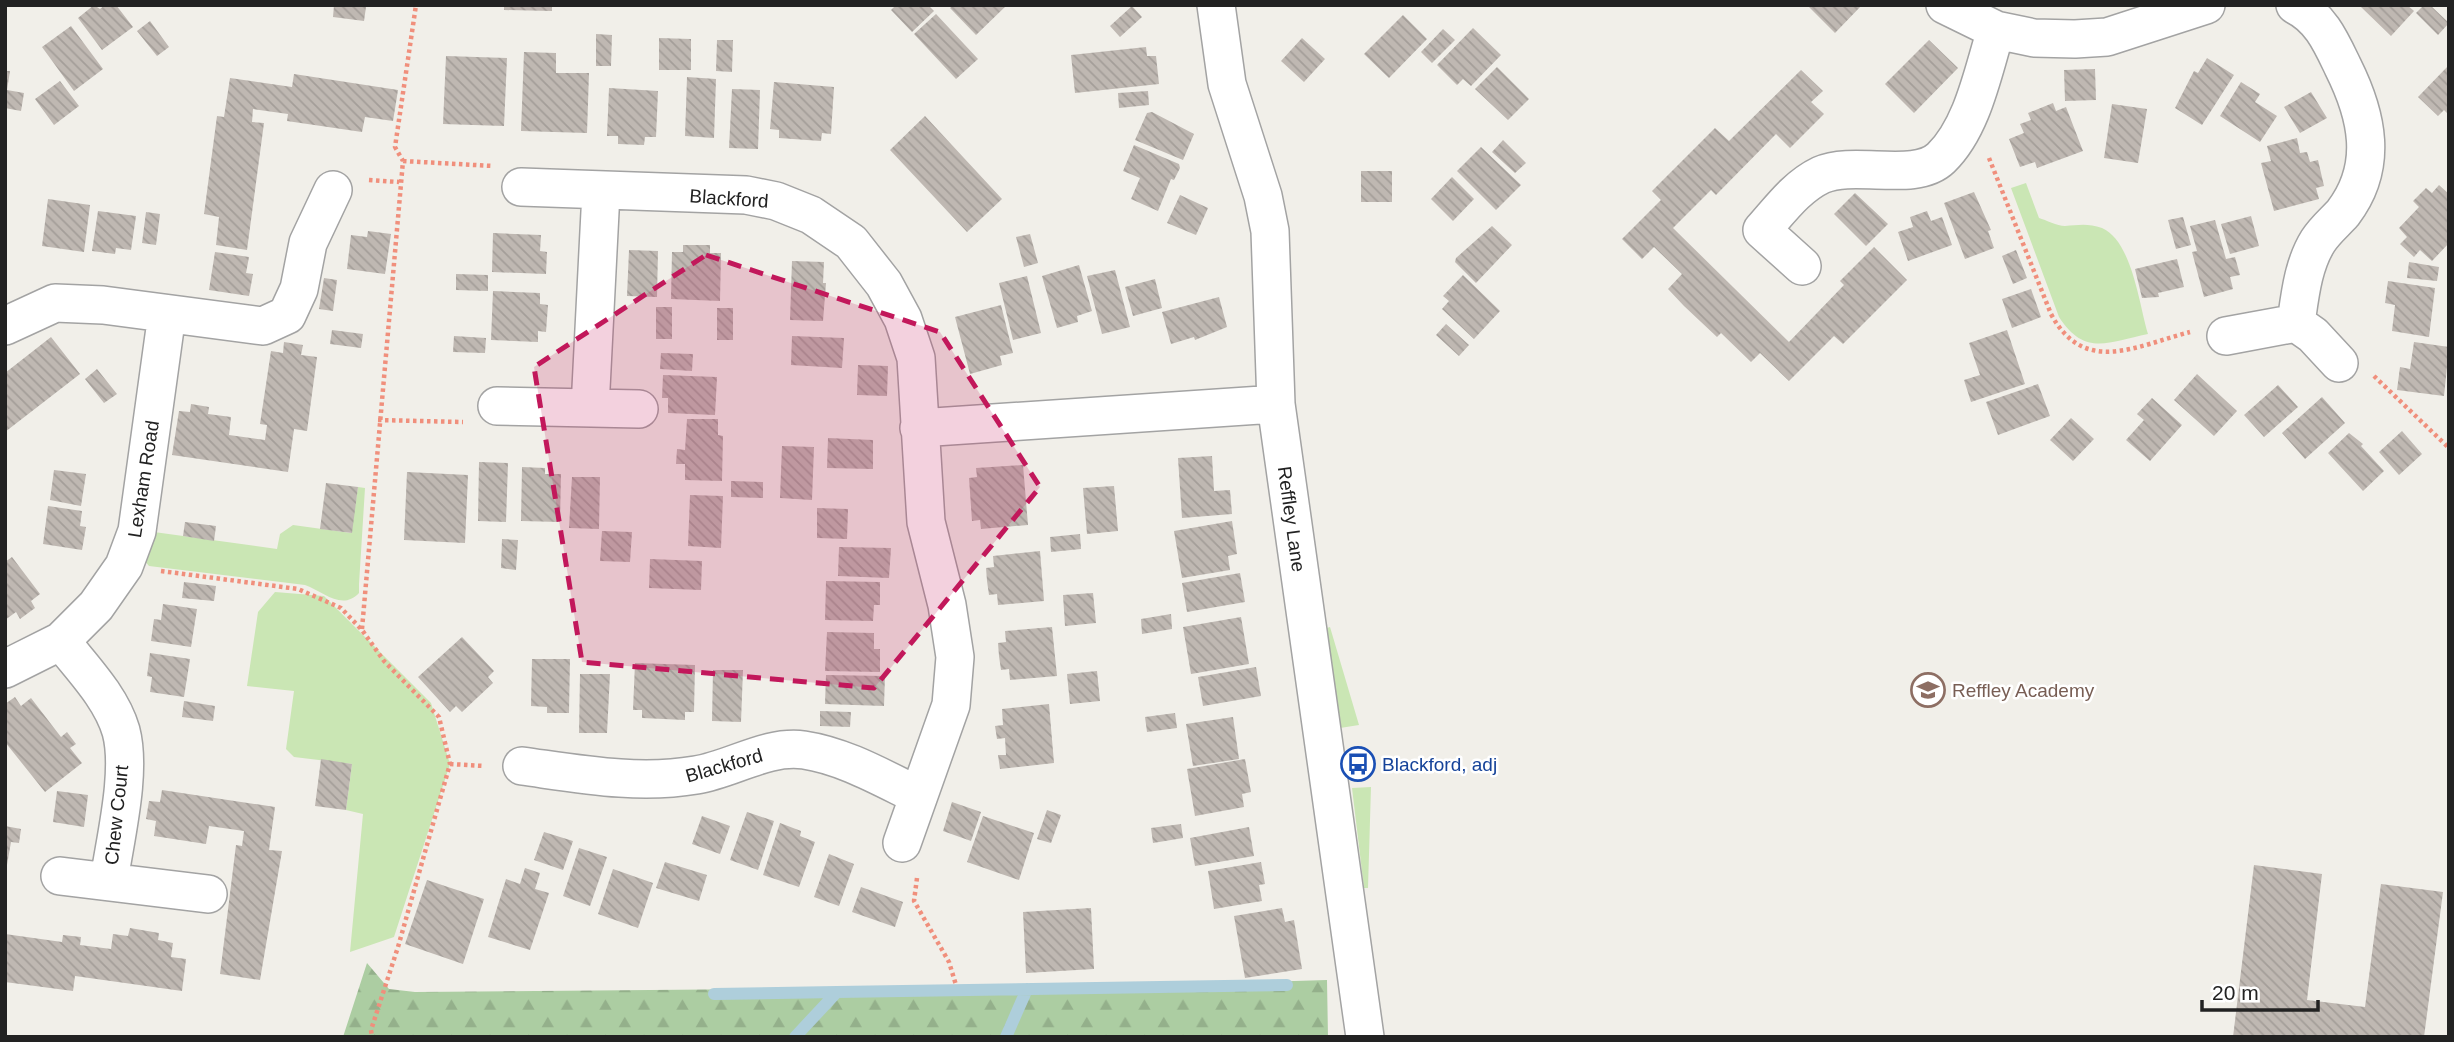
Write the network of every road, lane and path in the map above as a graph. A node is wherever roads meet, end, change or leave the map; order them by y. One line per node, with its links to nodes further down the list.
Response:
1 (416, 5): 8 (path)
2 (1216, 5): 18 (street, Reffley Lane)
3 (1945, 5): 6 (street)
4 (2206, 5): 6 (street)
5 (2306, 8): 14 (street)
6 (1996, 30): 7 (street)
7 (1962, 127): 12 (street); 16 (path)
8 (403, 161): 9 (path); 22 (path)
9 (521, 187): 11 (street, Blackford)
10 (333, 190): 13 (street)
11 (601, 192): 20 (street); 23 (street, Blackford)
12 (1802, 266)
13 (167, 314): 15 (street); 25 (street, Lexham Road)
14 (2295, 323): 16 (street); 17 (street)
15 (5, 326)
16 (2226, 336)
17 (2339, 363): 24 (path)
18 (1276, 404): 23 (street); 37 (street, Reffley Lane)
19 (497, 406): 20 (street); 22 (path)
20 (590, 408): 21 (street)
21 (639, 409)
22 (378, 420): 26 (path)
23 (919, 428): 30 (street, Blackford)
24 (2449, 448)
25 (124, 566): 26 (path); 27 (street, Lexham Road)
26 (362, 630): 36 (path)
27 (61, 641): 28 (street, Lexham Road); 33 (street, Chew Court)
28 (5, 670)
29 (522, 766): 30 (street, Blackford)
30 (918, 795): 31 (street, Blackford)
31 (902, 843): 35 (path)
32 (60, 876): 33 (street, Chew Court)
33 (109, 881): 34 (street, Chew Court)
34 (208, 894)
35 (956, 985)
36 (372, 1037)
37 (1365, 1037)

